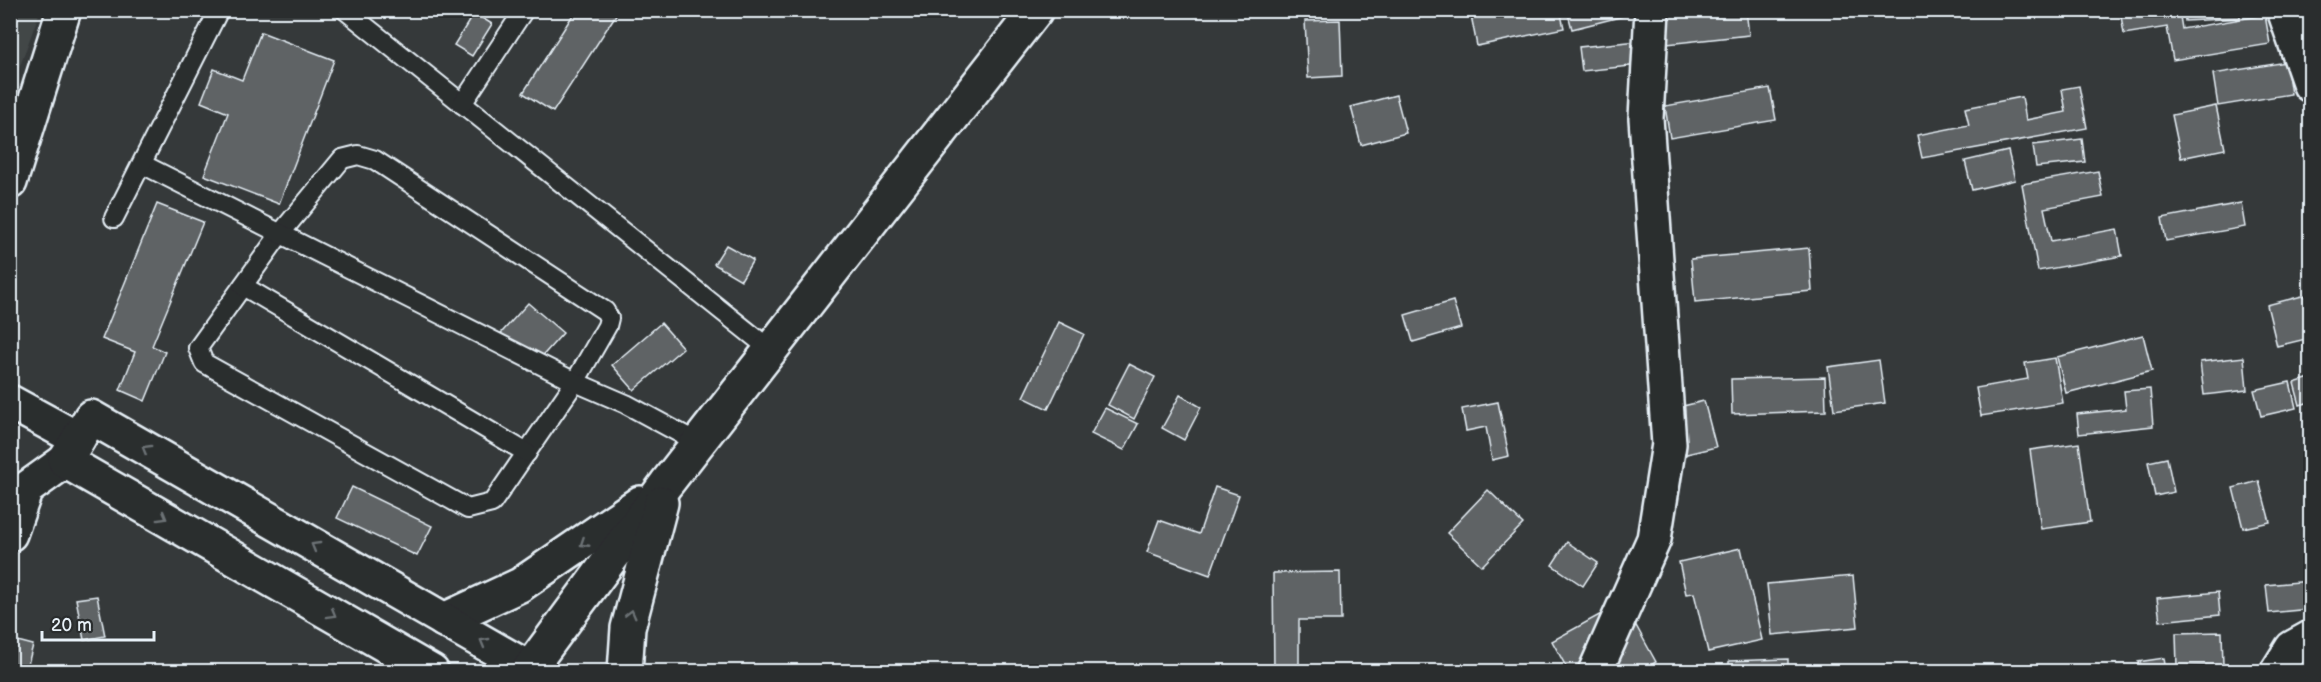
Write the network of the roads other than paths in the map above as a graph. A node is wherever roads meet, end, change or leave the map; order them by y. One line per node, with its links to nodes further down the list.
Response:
1 (64, 10): 11 (main road)
2 (219, 10): 10 (lane)
3 (345, 10): 9 (lane)
4 (524, 10): 9 (lane)
5 (1036, 10): 15 (main road)
6 (1652, 10): 28 (main road)
7 (2284, 10): 8 (main road)
8 (2310, 85)
9 (462, 104): 15 (lane)
10 (142, 164): 12 (lane); 13 (lane)
11 (10, 182)
12 (114, 218)
13 (280, 234): 14 (lane); 16 (lane); 16 (lane)
14 (243, 286): 20 (lane); 20 (lane)
15 (772, 351): 18 (main road)
16 (575, 381): 18 (lane); 20 (lane)
17 (10, 402): 19 (main road)
18 (700, 444): 21 (main road)
19 (72, 450): 22 (main road); 23 (main road, one-way to 19); 26 (main road, one-way to 26)
20 (526, 453)
21 (666, 484): 23 (main road, one-way to 23); 25 (main road); 27 (main road, one-way to 21)
22 (10, 534)
23 (444, 620): 25 (main road, one-way to 23)
24 (2310, 638): 29 (main road)
25 (530, 670)
26 (432, 672)
27 (625, 672)
28 (1595, 672)
29 (2277, 672)

